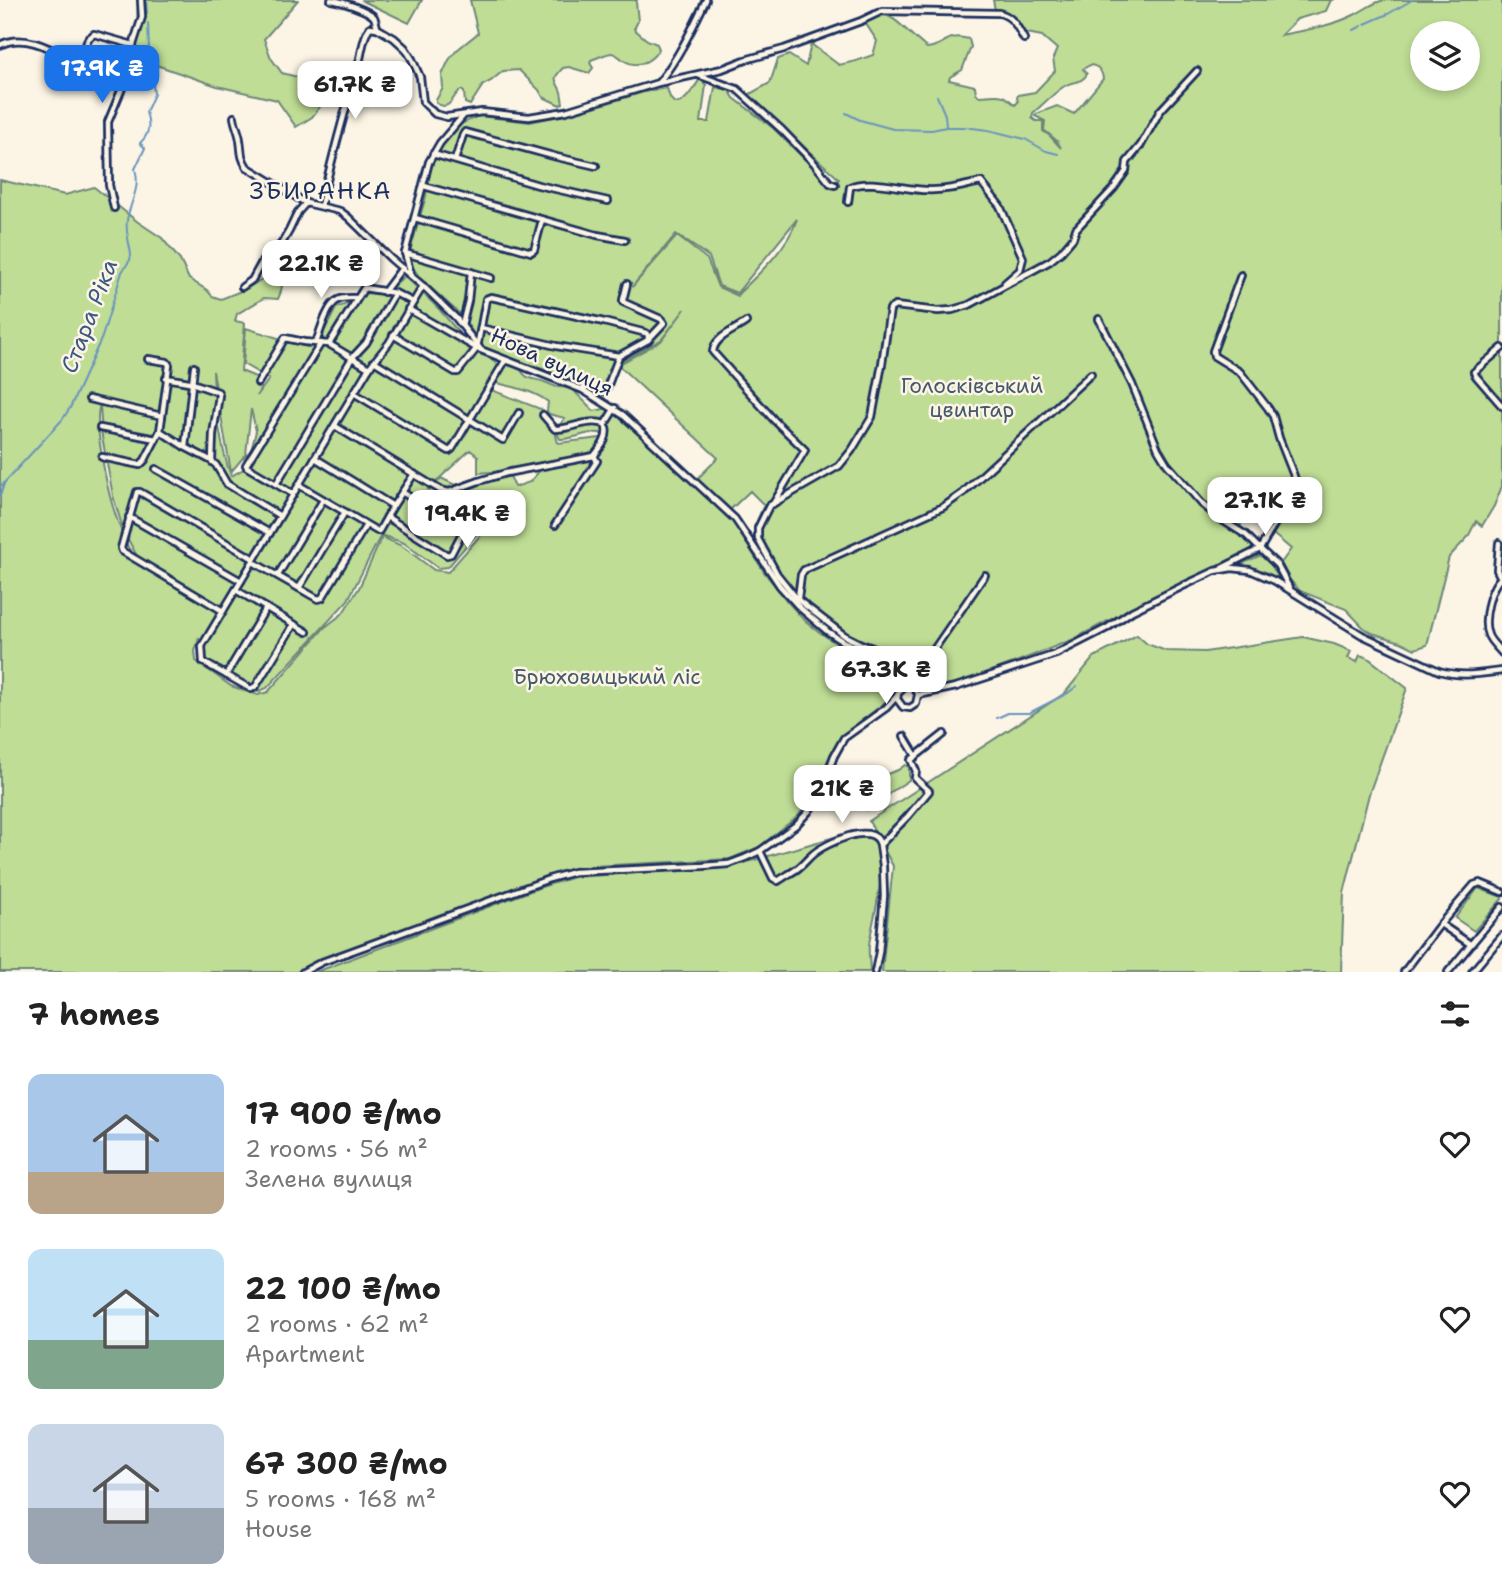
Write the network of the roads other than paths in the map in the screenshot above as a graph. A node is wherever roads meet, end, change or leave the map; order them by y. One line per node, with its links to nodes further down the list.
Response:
1 (142, 0): 6 (street)
2 (331, 0): 4 (street)
3 (706, 0): 10 (street)
4 (377, 28): 11 (street); 23 (street)
5 (1024, 39): 9 (street)
6 (133, 45): 7 (street); 24 (street)
7 (0, 46)
8 (1197, 71): 35 (street)
9 (698, 75): 10 (street); 17 (street)
10 (659, 83): 11 (street)
11 (464, 116): 13 (street)
12 (234, 117): 22 (street)
13 (433, 154): 14 (street); 18 (street)
14 (455, 160): 15 (street); 20 (street)
15 (596, 166)
16 (844, 183): 19 (street)
17 (835, 185)
18 (424, 186): 25 (street); 26 (street)
19 (850, 187): 21 (street); 35 (street)
20 (608, 201)
21 (848, 202)
22 (306, 203): 23 (street, Нова вулиця); 34 (street)
23 (321, 205): 28 (street, Нова вулиця)
24 (114, 208)
25 (415, 218): 26 (street); 28 (street)
26 (542, 220): 27 (street)
27 (625, 240)
28 (402, 262): 29 (street); 33 (street, Нова вулиця); 36 (street)
29 (471, 272): 31 (street); 43 (street)
30 (1241, 275): 98 (street)
31 (491, 278)
32 (627, 284): 46 (street)
33 (423, 286): 39 (street); 43 (street, Нова вулиця)
34 (242, 287)
35 (996, 290): 88 (street)
36 (384, 292): 37 (street); 38 (street)
37 (395, 293): 39 (street); 52 (street)
38 (357, 298): 47 (street); 48 (street)
39 (413, 302): 40 (street)
40 (408, 309): 45 (street); 49 (street)
41 (1099, 319): 98 (street)
42 (746, 322): 88 (street)
43 (461, 326): 49 (street, Нова вулиця)
44 (481, 328): 46 (street); 49 (street); 51 (street)
45 (394, 335): 49 (street); 55 (street)
46 (648, 340): 51 (street)
47 (319, 343): 48 (street); 61 (street); 83 (street)
48 (329, 344): 52 (street)
49 (478, 348): 54 (street, Нова вулиця)
50 (1502, 348): 65 (street)
51 (619, 356): 62 (street)
52 (352, 358): 57 (street); 83 (street)
53 (148, 359): 59 (street)
54 (505, 360): 62 (street, Нова вулиця); 70 (street)
55 (374, 361): 57 (street); 70 (street)
56 (194, 367): 60 (street)
57 (369, 368): 63 (street)
58 (1091, 374): 108 (street)
59 (166, 378): 60 (street); 69 (street)
60 (192, 383): 76 (street); 80 (street)
61 (258, 383)
62 (583, 390): 66 (street, Нова вулиця)
63 (354, 393): 70 (street); 72 (street)
64 (89, 399): 69 (street)
65 (1502, 406)
66 (615, 408): 71 (street); 117 (street, Нова вулиця)
67 (519, 413): 70 (street)
68 (543, 415): 71 (street)
69 (162, 416): 74 (street)
70 (470, 420)
71 (605, 424): 77 (street)
72 (335, 426): 79 (street); 82 (street)
73 (100, 428): 75 (street)
74 (160, 431): 75 (street); 76 (street)
75 (156, 439): 78 (street)
76 (185, 447): 80 (street)
77 (594, 456): 82 (street); 95 (street)
78 (102, 457)
79 (315, 458): 84 (street); 89 (street)
80 (212, 462): 91 (street)
81 (156, 469): 96 (street)
82 (414, 474): 85 (street)
83 (276, 484): 86 (street)
84 (299, 485): 86 (street); 87 (street)
85 (402, 492): 89 (street); 93 (street)
86 (293, 494): 91 (street)
87 (323, 499): 90 (street); 101 (street)
88 (772, 505): 108 (street)
89 (393, 506): 93 (street)
90 (345, 512): 94 (street); 105 (street)
91 (280, 516): 96 (street)
92 (129, 517): 99 (street); 104 (street); 110 (street)
93 (387, 517): 94 (street)
94 (366, 525): 105 (street)
95 (555, 525)
96 (270, 533): 99 (street)
97 (1499, 543): 103 (street)
98 (1260, 549): 100 (street); 106 (street)
99 (254, 560): 101 (street); 104 (street)
100 (1215, 571): 106 (street); 119 (street)
101 (278, 575): 105 (street)
102 (985, 575): 114 (street)
103 (1502, 577): 113 (street)
104 (241, 581): 107 (street)
105 (299, 587)
106 (1290, 589): 115 (street)
107 (236, 590): 109 (street); 110 (street)
108 (797, 599): 114 (street)
109 (266, 608): 111 (street); 116 (street)
110 (223, 611): 116 (street)
111 (294, 624): 112 (street); 116 (street)
112 (307, 632)
113 (1502, 653)
114 (919, 671): 117 (street)
115 (1502, 671)
116 (226, 675)
117 (909, 682): 118 (street); 119 (street, Нова вулиця)
118 (903, 688): 119 (street); 120 (street)
119 (917, 693): 122 (street)
120 (897, 696): 121 (street); 122 (street)
121 (886, 708): 122 (street); 127 (street)
122 (903, 708)
123 (944, 734): 125 (street)
124 (904, 736): 125 (street)
125 (916, 756): 126 (street)
126 (880, 845): 127 (street); 134 (street)
127 (760, 851): 133 (street)
128 (1502, 892): 130 (street)
129 (1502, 907): 132 (street)
130 (1442, 925): 132 (street); 135 (street)
131 (1502, 936): 137 (street)
132 (1470, 944): 136 (street)
133 (303, 972)
134 (875, 972)
135 (1404, 972)
136 (1448, 972)
137 (1472, 972)

